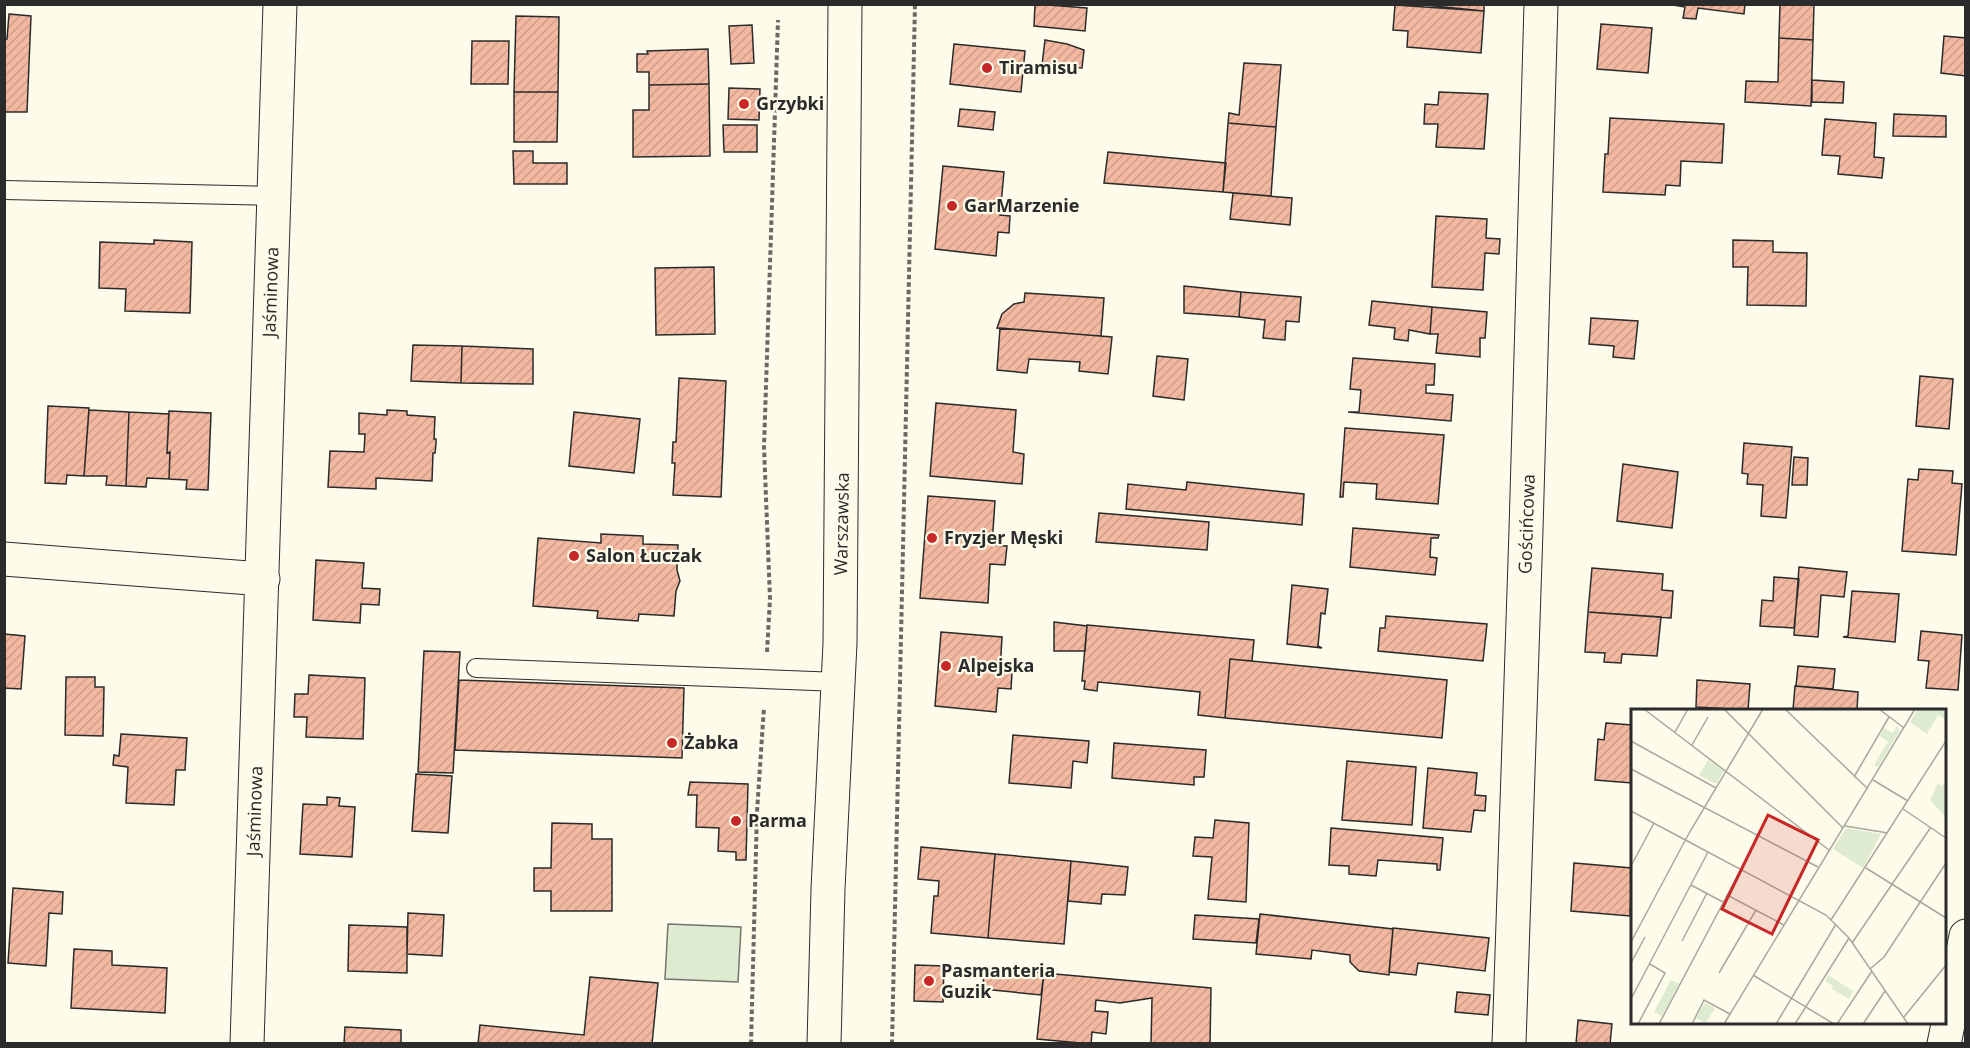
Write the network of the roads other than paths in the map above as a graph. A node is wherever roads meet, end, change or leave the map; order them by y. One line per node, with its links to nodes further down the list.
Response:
1 (280, 4): 5 (street, Jaśminowa)
2 (845, 4): 9 (street, Warszawska)
3 (1542, 4): 13 (street, Gościńcowa)
4 (4, 190): 5 (lane)
5 (274, 196): 7 (street, Jaśminowa)
6 (4, 559): 7 (street)
7 (263, 579): 11 (street, Jaśminowa)
8 (476, 668): 9 (lane)
9 (839, 682): 12 (street, Warszawska)
10 (1965, 936): 14 (street)
11 (247, 1044)
12 (824, 1044)
13 (1509, 1044)
14 (1944, 1044)

